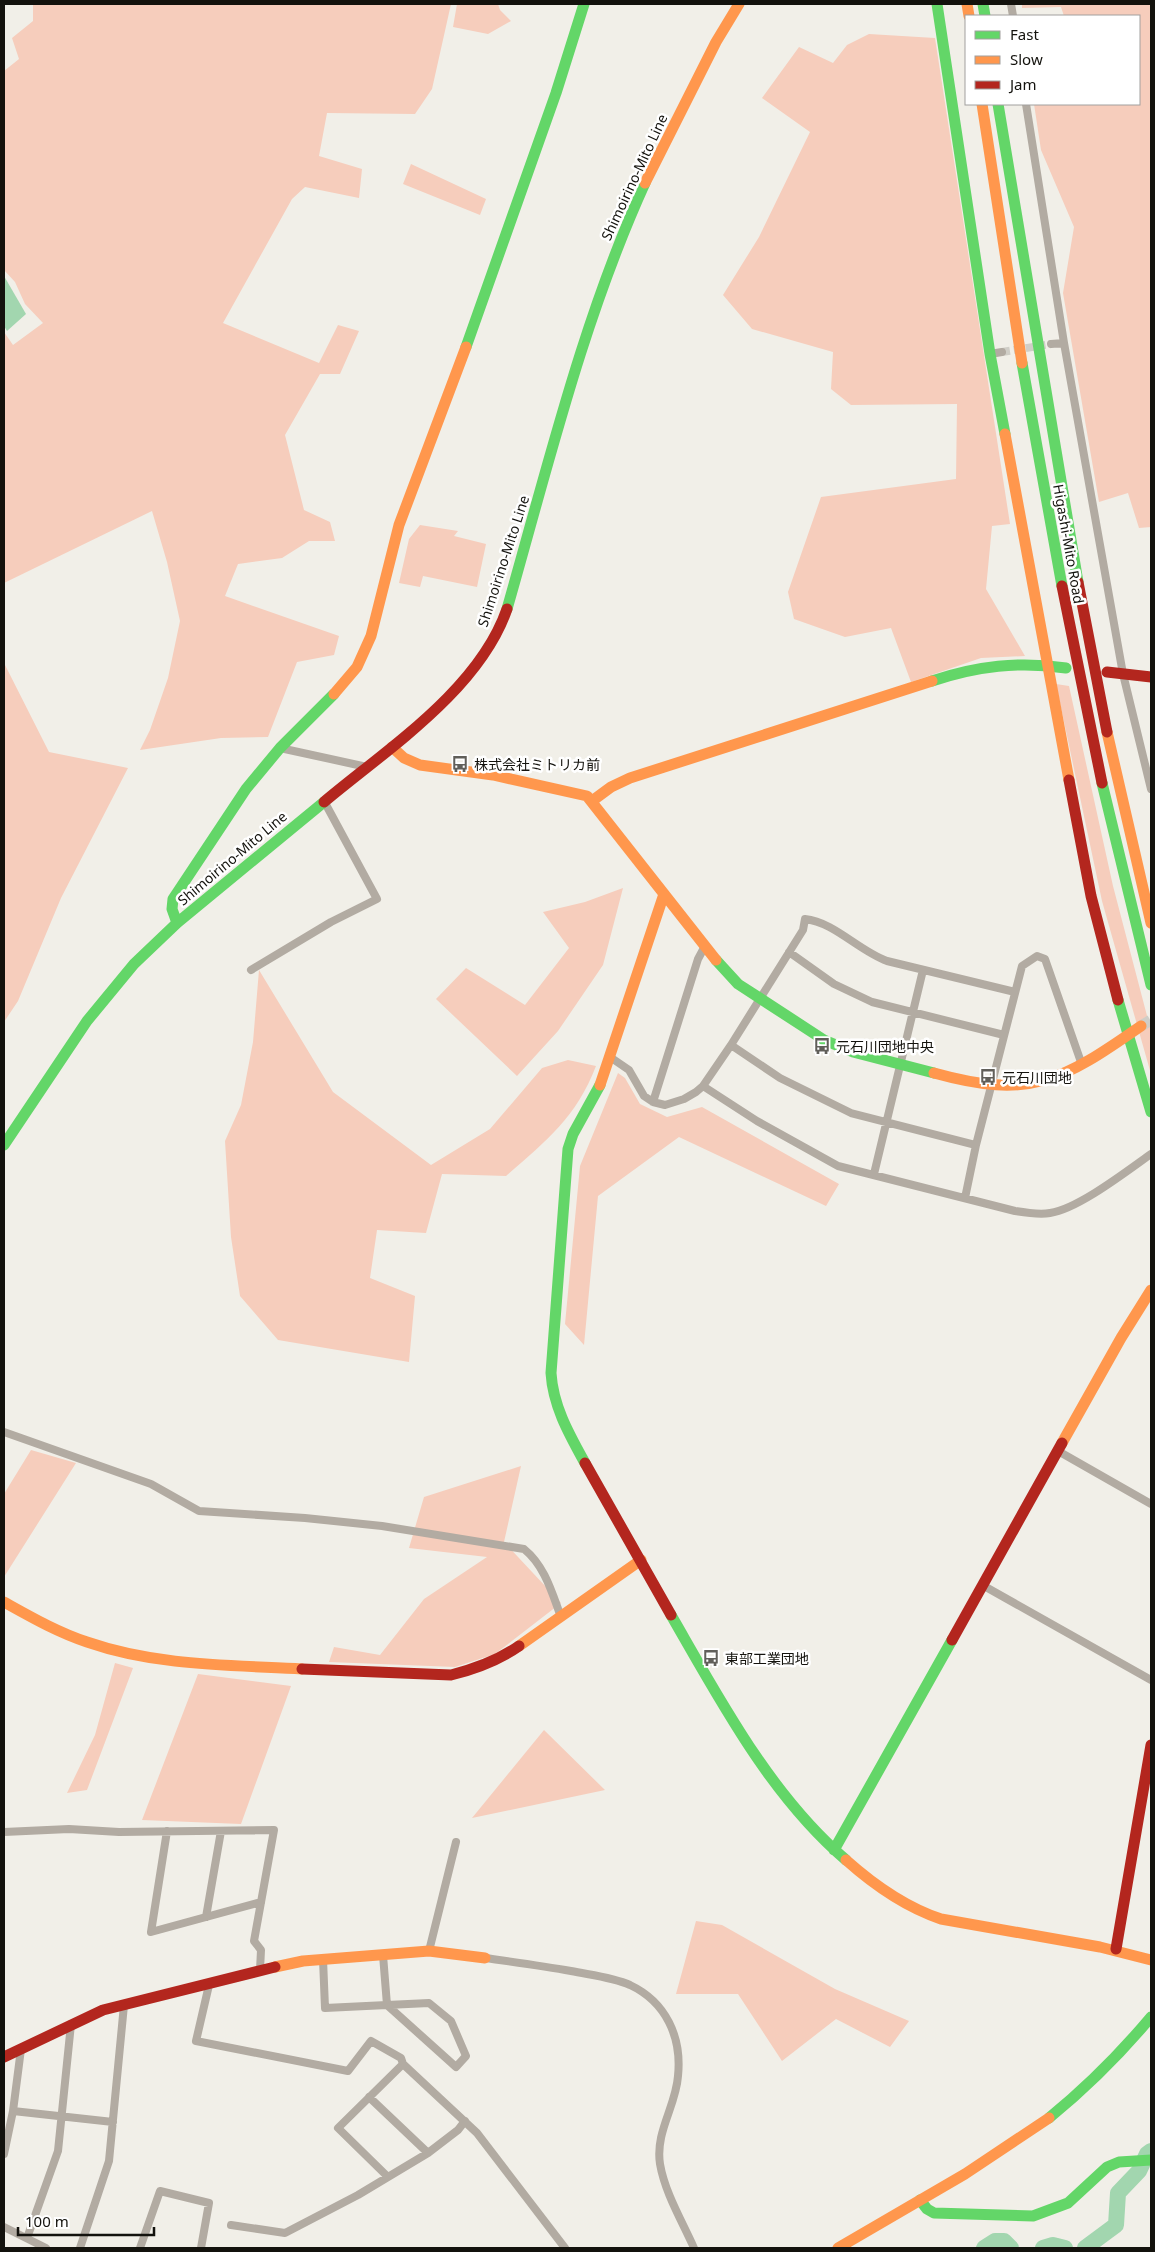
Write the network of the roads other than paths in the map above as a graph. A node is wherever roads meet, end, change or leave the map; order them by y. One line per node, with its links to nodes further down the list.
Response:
1 (584, 4): 17 (main road)
2 (739, 4): 16 (main road, Shimoirino-Mito Line)
3 (937, 4): 10 (main road)
4 (982, 105): 29 (main road, Higashi-Mito Road)
5 (998, 105): 23 (main road, Higashi-Mito Road)
6 (1026, 105): 7 (street)
7 (1064, 343): 8 (street); 14 (street)
8 (1051, 344)
9 (1002, 352): 10 (street)
10 (990, 354): 11 (main road)
11 (1047, 665): 12 (main road); 21 (main road); 35 (main road)
12 (1066, 668)
13 (1106, 672): 14 (main road)
14 (1123, 674): 15 (main road); 19 (street)
15 (1151, 677)
16 (392, 747): 18 (main road, Shimoirino-Mito Line); 21 (main road)
17 (280, 748): 18 (street); 24 (main road)
18 (367, 767): 20 (main road, Shimoirino-Mito Line)
19 (1151, 789)
20 (324, 801): 24 (main road, Shimoirino-Mito Line); 27 (street)
21 (592, 801): 22 (main road)
22 (664, 894): 25 (main road); 37 (main road)
23 (1151, 923)
24 (177, 924): 45 (main road, Shimoirino-Mito Line)
25 (705, 946): 31 (main road); 42 (street)
26 (789, 952): 28 (street); 31 (street); 32 (street)
27 (251, 970)
28 (923, 970): 30 (street); 32 (street)
29 (1151, 985)
30 (1015, 992): 34 (street); 39 (street)
31 (759, 998): 36 (street); 38 (main road)
32 (914, 1013): 34 (street); 38 (street)
33 (1141, 1026): 35 (main road)
34 (1004, 1035): 41 (street)
35 (1128, 1035): 39 (main road); 43 (main road)
36 (731, 1045): 40 (street); 44 (street)
37 (610, 1057): 42 (street); 54 (main road)
38 (902, 1065): 41 (main road); 44 (street)
39 (1082, 1065): 41 (main road)
40 (703, 1086): 42 (street); 48 (street)
41 (992, 1086): 46 (street)
42 (653, 1102)
43 (1151, 1112)
44 (886, 1123): 46 (street); 48 (street)
45 (4, 1145)
46 (976, 1146): 49 (street)
47 (1151, 1154): 49 (street)
48 (874, 1174): 49 (street)
49 (965, 1198)
50 (1151, 1290): 52 (main road)
51 (4, 1432): 57 (street)
52 (1058, 1451): 53 (street); 55 (main road)
53 (1151, 1504)
54 (641, 1560): 57 (main road); 64 (main road)
55 (984, 1586): 58 (street); 64 (main road)
56 (4, 1602): 57 (main road)
57 (561, 1617)
58 (1151, 1680)
59 (1151, 1745): 67 (main road)
60 (167, 1831): 61 (street); 62 (street); 66 (street)
61 (221, 1831): 65 (street); 66 (street)
62 (4, 1832)
63 (456, 1842): 68 (street)
64 (834, 1850): 67 (main road)
65 (261, 1902): 66 (street); 73 (street)
66 (206, 1917)
67 (1116, 1949): 72 (main road)
68 (429, 1951): 69 (main road); 70 (main road)
69 (383, 1955): 71 (main road); 76 (street)
70 (485, 1958): 100 (street)
71 (323, 1959): 73 (main road); 76 (street)
72 (1151, 1960)
73 (260, 1970): 74 (main road)
74 (210, 1985): 75 (main road); 81 (street)
75 (124, 2005): 78 (main road); 86 (street)
76 (387, 2005): 76 (street)
77 (1151, 2017): 91 (main road)
78 (71, 2024): 79 (main road); 84 (street)
79 (20, 2049): 80 (main road); 83 (street)
80 (4, 2057)
81 (403, 2064): 82 (street); 85 (street)
82 (369, 2096): 88 (street); 90 (street)
83 (13, 2111): 84 (street); 87 (street)
84 (62, 2118): 86 (street); 94 (street)
85 (465, 2121): 88 (street); 99 (street)
86 (113, 2122): 96 (street)
87 (4, 2154)
88 (428, 2154): 90 (street)
89 (1150, 2160): 91 (main road)
90 (388, 2177): 92 (street)
91 (920, 2200): 101 (main road)
92 (232, 2225)
93 (4, 2227): 94 (street)
94 (27, 2238): 95 (street)
95 (46, 2248)
96 (80, 2248)
97 (140, 2248): 98 (street)
98 (201, 2248)
99 (565, 2248)
100 (694, 2248)
101 (838, 2248)

